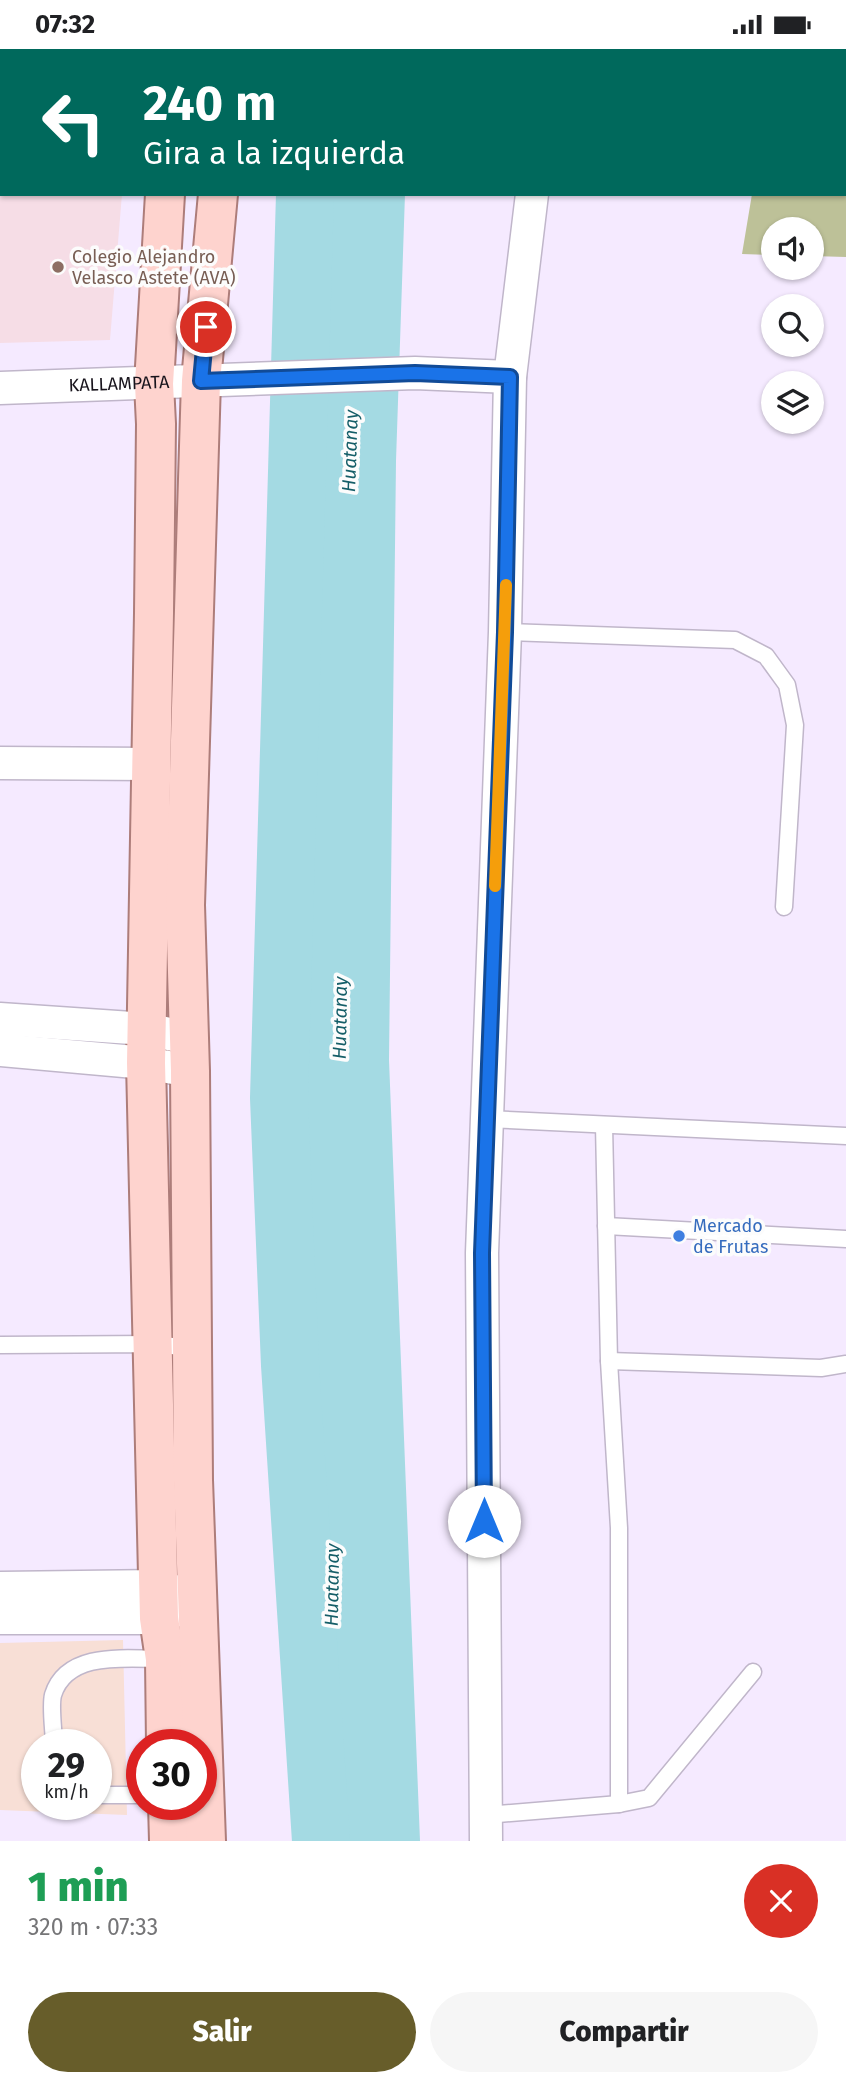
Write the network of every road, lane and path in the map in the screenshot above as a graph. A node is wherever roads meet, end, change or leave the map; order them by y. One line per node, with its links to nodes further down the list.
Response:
1 (165, 196): 6 (main road)
2 (218, 196): 5 (main road)
3 (533, 196): 4 (street)
4 (510, 377): 5 (street, KALLAMPATA); 8 (street)
5 (201, 381): 6 (street, KALLAMPATA); 15 (main road)
6 (154, 384): 7 (street, KALLAMPATA); 10 (main road)
7 (0, 388)
8 (505, 632): 11 (lane); 16 (street)
9 (0, 763): 10 (street)
10 (151, 764): 13 (main road)
11 (784, 907)
12 (0, 1019): 13 (street)
13 (146, 1046): 14 (street); 15 (street); 22 (main road)
14 (0, 1050)
15 (189, 1054): 22 (main road)
16 (486, 1119): 17 (lane); 37 (street)
17 (604, 1125): 18 (lane); 19 (lane)
18 (846, 1136)
19 (606, 1226): 20 (lane); 23 (lane)
20 (846, 1239)
21 (0, 1345): 22 (lane)
22 (172, 1346): 26 (main road); 27 (main road)
23 (609, 1361): 24 (lane); 34 (lane)
24 (846, 1364)
25 (0, 1588): 27 (street)
26 (197, 1600): 27 (street); 29 (main road)
27 (160, 1602): 28 (street); 29 (main road)
28 (0, 1618)
29 (182, 1659): 31 (lane); 32 (main road); 33 (main road)
30 (753, 1672): 34 (lane)
31 (54, 1729)
32 (169, 1729)
33 (193, 1729)
34 (619, 1804): 37 (lane)
35 (168, 1820): 38 (main road)
36 (205, 1820): 39 (main road)
37 (486, 1828)
38 (169, 1841)
39 (206, 1841)

